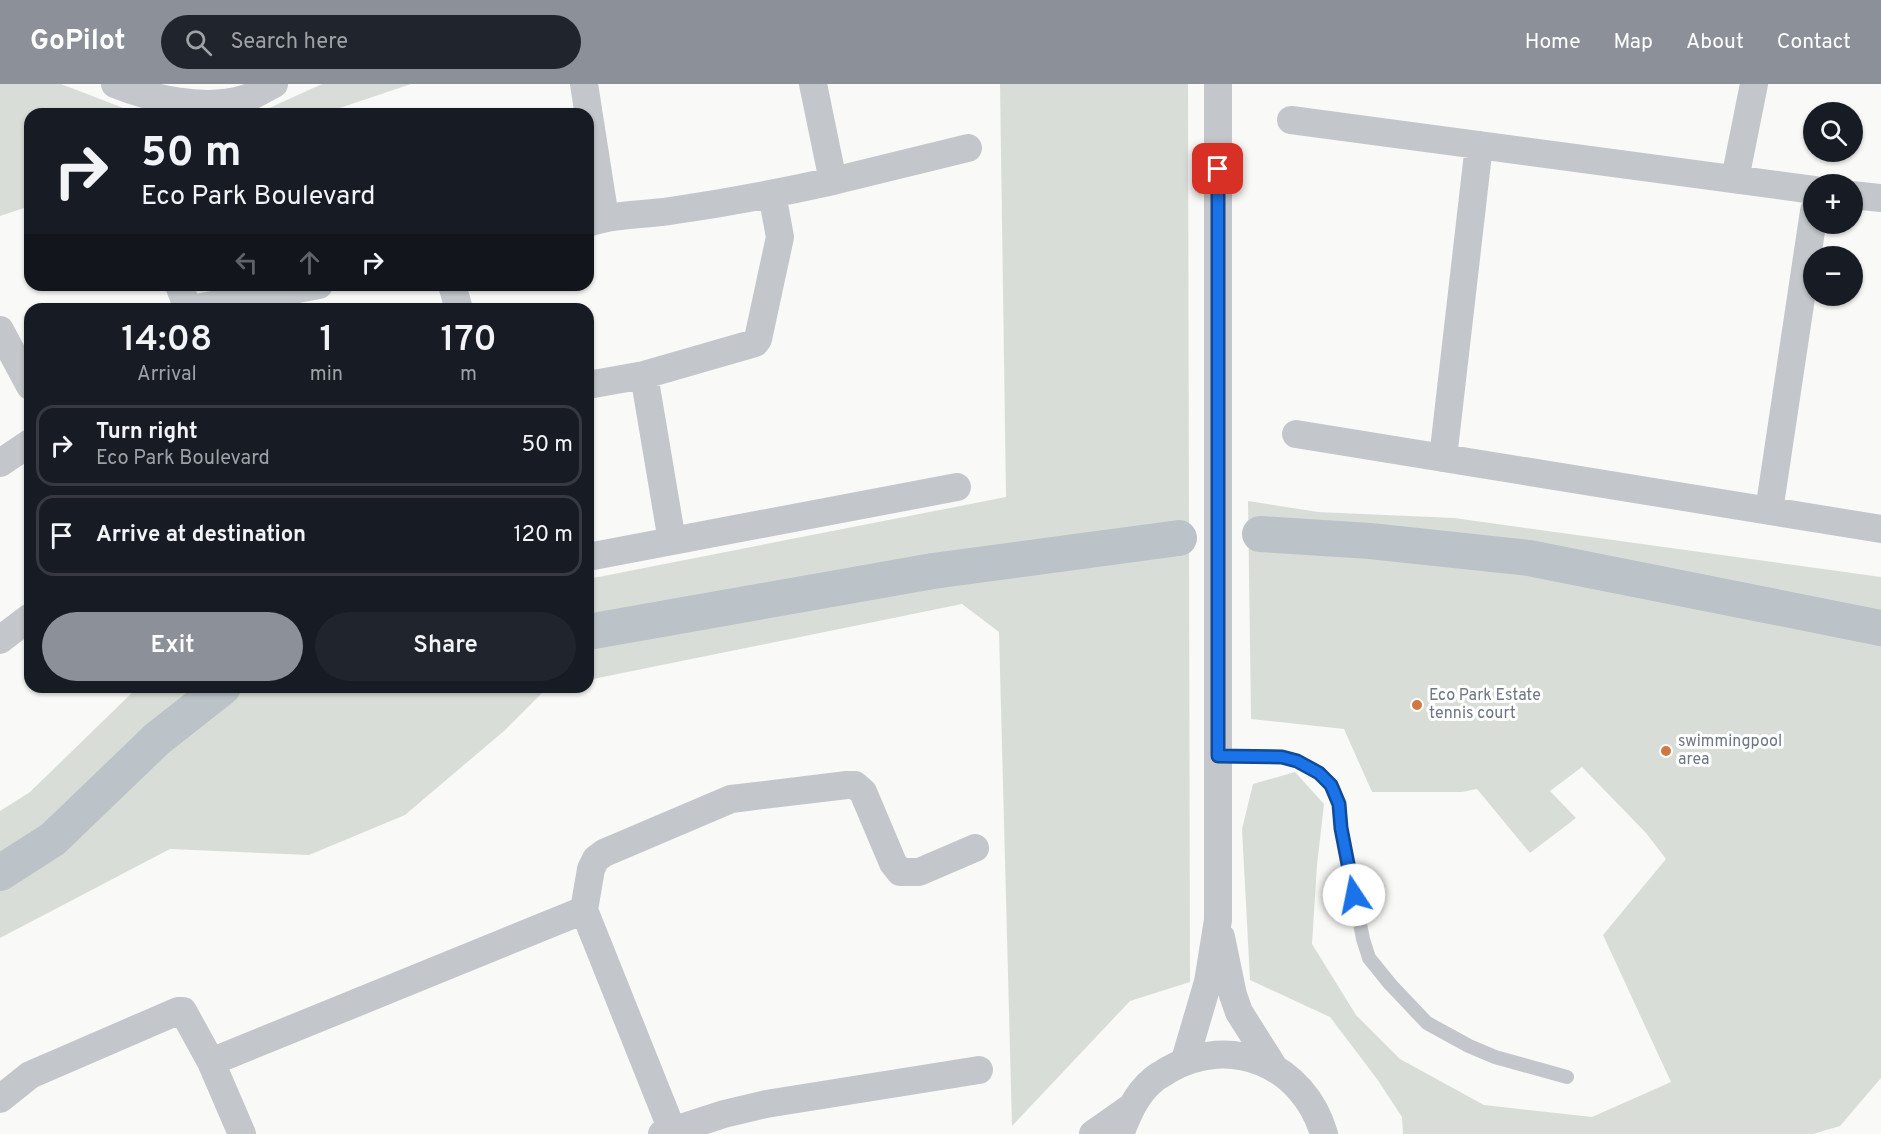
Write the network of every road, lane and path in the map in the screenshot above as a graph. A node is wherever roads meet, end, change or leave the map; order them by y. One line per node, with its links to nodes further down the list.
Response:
1 (115, 84): 2 (street)
2 (274, 84)
3 (584, 84): 7 (street)
4 (813, 84): 12 (street)
5 (1218, 84): 37 (street)
6 (1754, 84): 11 (street)
7 (586, 108)
8 (1291, 120): 9 (street)
9 (1479, 145): 11 (street); 28 (street)
10 (968, 148): 12 (street)
11 (1735, 179): 13 (street)
12 (833, 181): 14 (street)
13 (1803, 188)
14 (772, 194): 18 (street); 24 (street)
15 (1863, 196): 17 (street)
16 (594, 197): 18 (street)
17 (1881, 198)
18 (596, 220)
19 (1811, 234): 31 (street)
20 (287, 291): 21 (street)
21 (222, 303)
22 (0, 330): 23 (street)
23 (24, 375)
24 (644, 375): 25 (street); 33 (street)
25 (594, 384)
26 (1296, 435): 28 (street)
27 (24, 447): 29 (street)
28 (1443, 458): 31 (street)
29 (0, 463)
30 (957, 487): 33 (street)
31 (1769, 511): 32 (street)
32 (1881, 528)
33 (672, 541): 34 (street)
34 (594, 556)
35 (24, 621): 36 (street)
36 (0, 640)
37 (1218, 756): 40 (street); 45 (lane)
38 (975, 848): 39 (street)
39 (584, 910): 42 (street); 48 (street)
40 (1218, 920): 41 (street); 43 (street)
41 (1185, 1060): 43 (street); 47 (street)
42 (211, 1062): 46 (street); 49 (street)
43 (1273, 1066): 51 (street)
44 (979, 1070): 48 (street)
45 (1567, 1077)
46 (0, 1099)
47 (1125, 1121): 50 (street)
48 (667, 1132)
49 (242, 1134)
50 (1093, 1134)
51 (1324, 1134)

